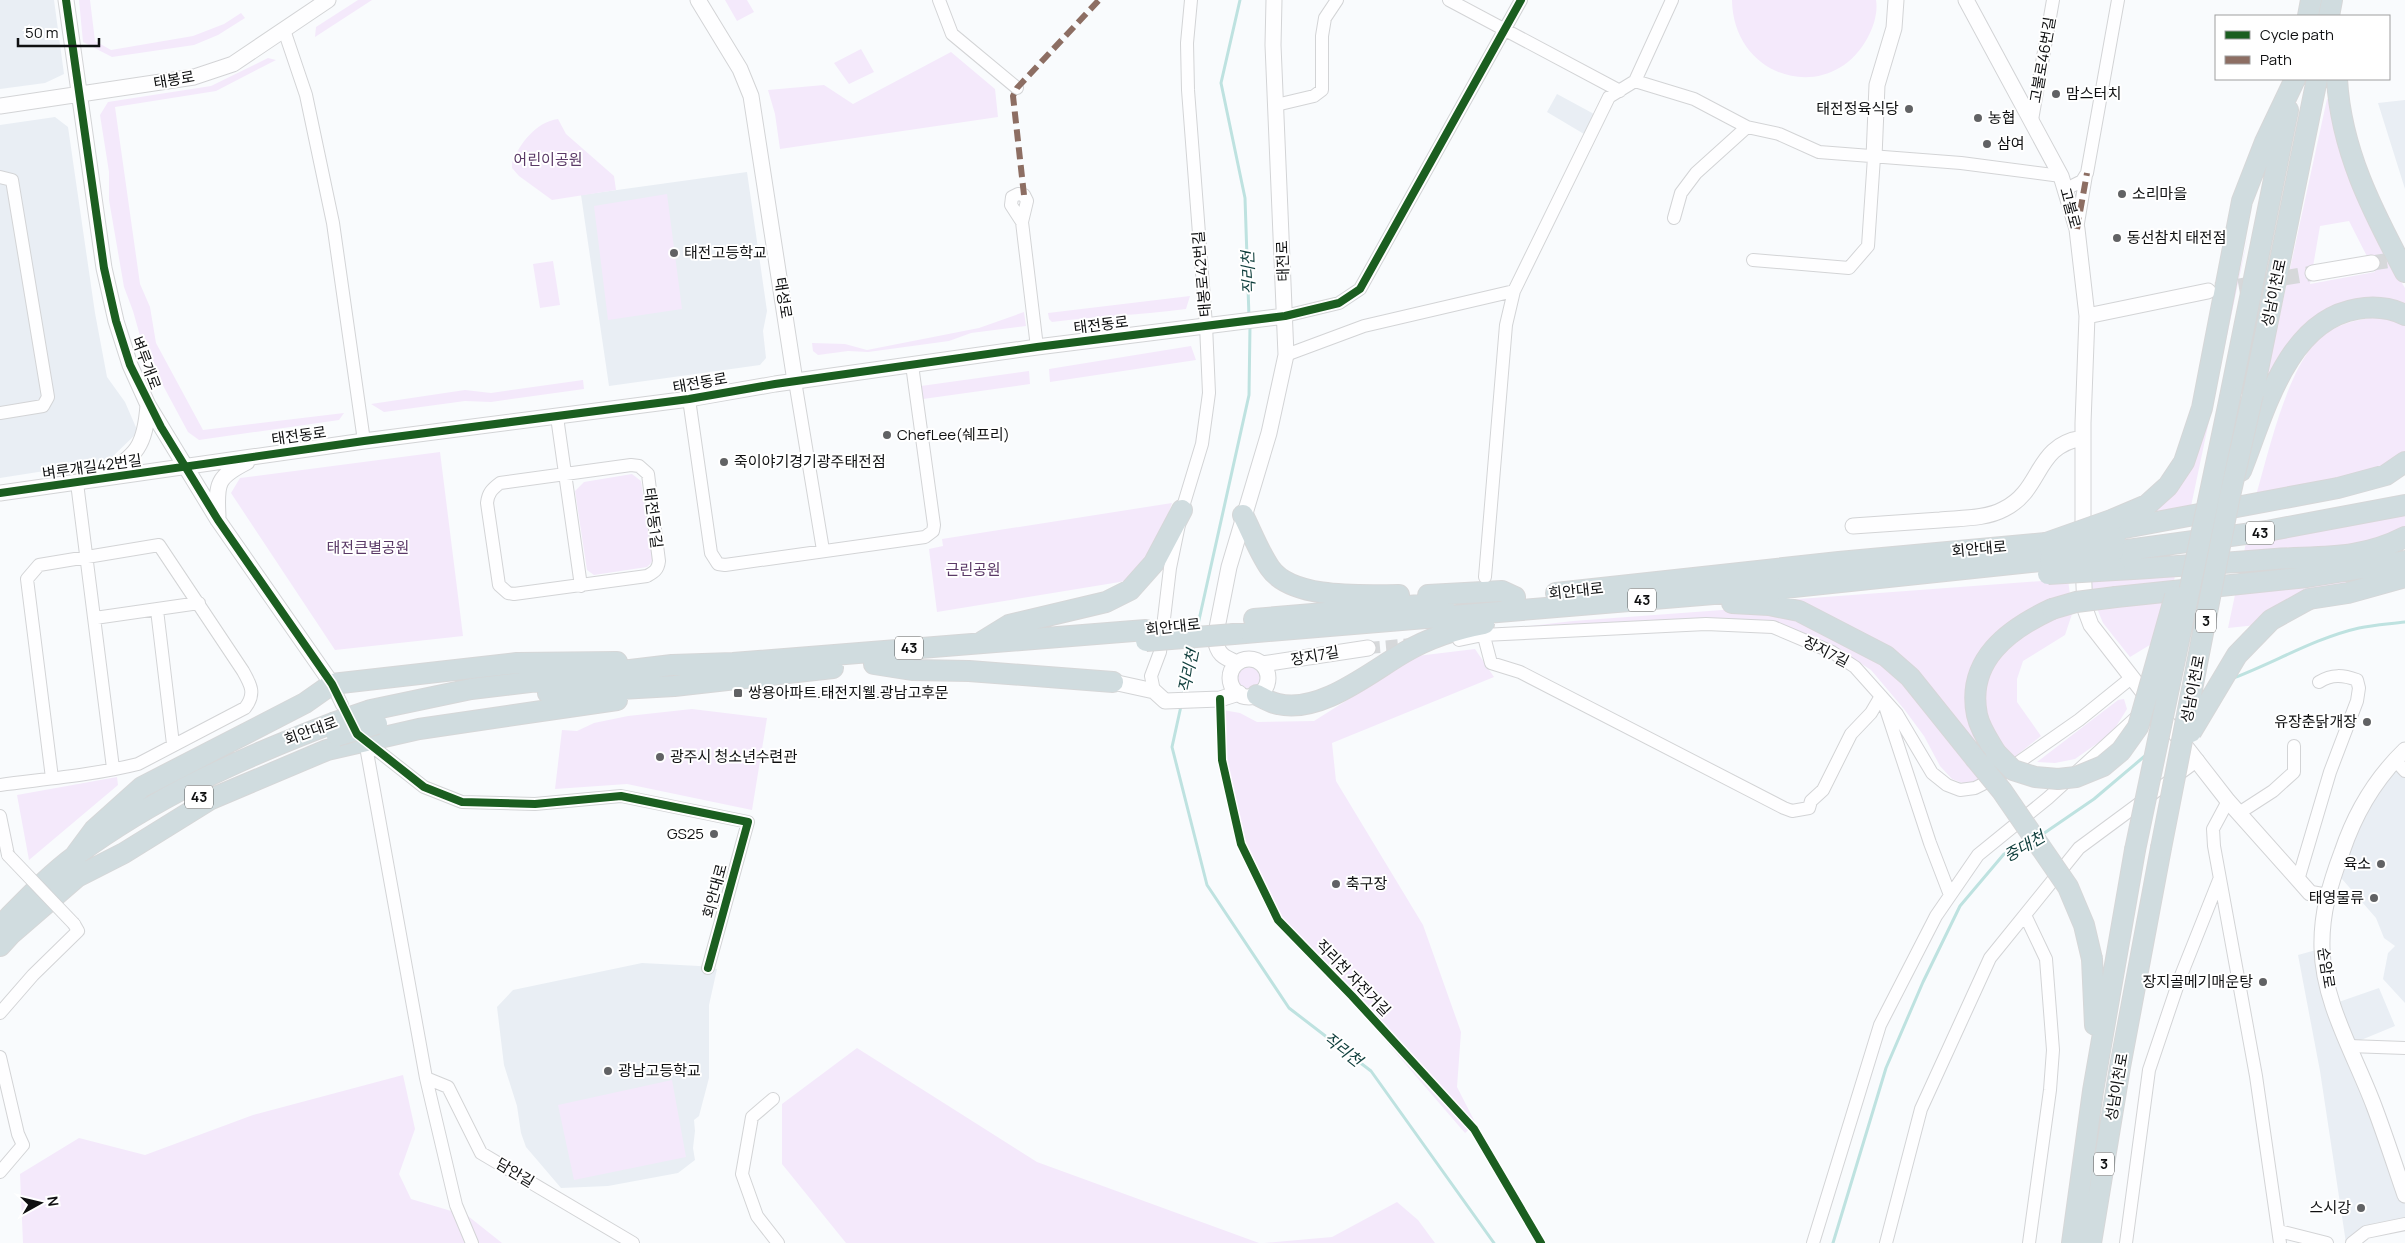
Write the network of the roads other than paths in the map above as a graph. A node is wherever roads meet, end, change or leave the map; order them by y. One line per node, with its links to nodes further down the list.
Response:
1 (66, 0): 29 (street, 벼루개로)
2 (328, 0): 20 (street, 태봉로)
3 (698, 0): 54 (street, 태성로)
4 (939, 0): 27 (street)
5 (1191, 0): 50 (street, 태봉로42번길)
6 (1274, 0): 30 (street, 태전로)
7 (1337, 0): 30 (street)
8 (1449, 0): 21 (street)
9 (1521, 0): 21 (street)
10 (1672, 0): 22 (street)
11 (1896, 0): 34 (street)
12 (1966, 0): 32 (street, 고불로)
13 (2053, 0): 32 (street, 고불로46번길)
14 (2118, 0): 35 (street)
15 (2311, 0): 17 (highway)
16 (2333, 0): 18 (highway); 19 (highway)
17 (2308, 15)
18 (2328, 15)
19 (2334, 15)
20 (284, 30): 29 (street, 태봉로); 61 (street)
21 (1506, 30): 28 (street); 48 (street)
22 (1635, 80): 28 (street); 33 (street)
23 (2295, 80): 63 (highway, 성남이천로 / 3, bridge)
24 (2295, 80): 77 (highway)
25 (2317, 80): 55 (highway, 성남이천로 / 3)
26 (2337, 80): 43 (highway)
27 (1017, 88)
28 (1620, 91): 45 (street)
29 (81, 95): 31 (street, 태봉로); 57 (street, 벼루개로)
30 (1276, 105): 48 (street, 태전로)
31 (0, 106)
32 (2032, 120): 37 (street, 고불로)
33 (1747, 127): 34 (street); 38 (street)
34 (1874, 157): 37 (street); 41 (street)
35 (2087, 173): 37 (street); 40 (street)
36 (0, 177): 58 (street)
37 (2064, 183): 40 (street, 고불로)
38 (1674, 218)
39 (1022, 222): 51 (street)
40 (2077, 229): 49 (street, 고불로)
41 (1753, 260)
42 (2372, 263): 44 (street)
43 (2405, 272)
44 (2313, 273)
45 (1514, 291): 52 (street); 82 (street)
46 (2208, 291): 49 (street)
47 (2405, 315): 55 (highway)
48 (1281, 316): 50 (street, 태전동로); 52 (street, 태전로)
49 (2087, 316): 60 (street, 고불로)
50 (1212, 324): 51 (street, 태전동로); 72 (street, 태봉로42번길)
51 (1037, 347): 53 (street, 태전동로)
52 (1286, 355): 73 (street, 태전로)
53 (912, 365): 54 (street, 태전동로); 78 (street)
54 (794, 381): 56 (street, 태전동로); 78 (street, 태성로)
55 (2262, 396): 114 (highway, 성남이천로 / 3, bridge)
56 (689, 400): 59 (street, 태전동로); 78 (street)
57 (148, 405): 65 (street, 벼루개로); 67 (street)
58 (0, 413)
59 (557, 417): 61 (street, 태전동로); 66 (street)
60 (2083, 438): 75 (street); 99 (street, 고불로)
61 (364, 441): 62 (street, 태전동로)
62 (260, 455): 65 (street, 태전동로); 74 (street)
63 (2216, 458): 81 (highway, bridge); 138 (highway, 성남이천로 / 3, bridge)
64 (2405, 462): 77 (highway)
65 (187, 467): 67 (street, 벼루개길42번길); 74 (street, 벼루개로)
66 (565, 474): 84 (street); 84 (street, 태전동1길); 84 (street, 태전동1길)
67 (94, 480): 68 (street, 벼루개길42번길)
68 (77, 483): 70 (street, 벼루개길42번길); 79 (street)
69 (2405, 491): 77 (highway, 43)
70 (0, 493)
71 (2405, 505): 77 (highway, 43)
72 (1182, 510): 93 (highway); 105 (street, 태봉로42번길)
73 (1243, 516): 86 (highway); 96 (street, 태전로)
74 (218, 520): 102 (street, 벼루개로)
75 (1853, 526)
76 (2405, 537): 77 (highway)
77 (2114, 542): 80 (highway, bridge); 80 (highway, bridge)
78 (823, 550)
79 (86, 558): 87 (street); 89 (street); 118 (street)
80 (2048, 559): 85 (highway, 회안대로 / 43); 86 (highway, 회안대로 / 43)
81 (2405, 561)
82 (1485, 576)
83 (2405, 577): 114 (highway, bridge)
84 (581, 586)
85 (1640, 601): 86 (highway, 회안대로 / 43); 138 (highway, bridge)
86 (1523, 602): 91 (highway, 회안대로 / 43, bridge); 104 (highway)
87 (198, 603): 88 (street); 112 (street)
88 (157, 610): 89 (street); 112 (street)
89 (95, 618): 117 (street)
90 (1482, 632): 92 (street, 장지7길); 106 (street, 장지7길); 106 (street)
91 (1146, 636): 93 (highway, 회안대로 / 43); 95 (highway, 회안대로 / 43)
92 (1459, 640)
93 (980, 643): 98 (highway, 회안대로 / 43)
94 (1368, 648): 97 (street, 장지7길)
95 (874, 664): 100 (highway); 103 (highway, 회안대로 / 43)
96 (1237, 664): 97 (street); 104 (street)
97 (1262, 664): 104 (street)
98 (672, 665): 102 (highway); 109 (highway, 회안대로 / 43)
99 (2131, 678): 106 (street, 장지7길); 108 (street)
100 (1113, 682): 105 (street)
101 (2319, 682): 126 (street)
102 (332, 684): 107 (street); 123 (highway)
103 (674, 686): 109 (highway, 회안대로 / 43); 111 (highway)
104 (1248, 694): 105 (street)
105 (1159, 696)
106 (1881, 696): 127 (street)
107 (342, 705)
108 (2156, 706): 115 (street, bridge); 127 (street)
109 (374, 717): 110 (highway, 43, bridge)
110 (335, 729): 123 (highway, 회안대로 / 43); 124 (highway, 회안대로 / 43)
111 (361, 738): 124 (highway); 132 (street, 회안대로); 137 (street)
112 (173, 744): 117 (street)
113 (2294, 746): 121 (street)
114 (2182, 747): 151 (highway, 성남이천로 / 3, bridge)
115 (2198, 760): 120 (street); 129 (street)
116 (2402, 762): 128 (street, 순암로)
117 (113, 768): 118 (street)
118 (52, 778): 119 (street)
119 (0, 785)
120 (2228, 801): 121 (street); 125 (street)
121 (2239, 813): 126 (street)
122 (0, 816): 133 (street, bridge)
123 (74, 857): 130 (highway, 회안대로 / 43)
124 (73, 879): 131 (highway, 회안대로 / 43)
125 (2220, 879): 143 (street); 152 (street)
126 (2298, 880): 128 (street)
127 (1950, 895): 147 (street)
128 (2326, 896): 134 (street, 순암로)
129 (2025, 914): 148 (street); 149 (street)
130 (0, 926)
131 (0, 946)
132 (708, 968)
133 (0, 1012)
134 (2349, 1046): 135 (street); 141 (street, 순암로)
135 (2405, 1048)
136 (0, 1057): 140 (street)
137 (426, 1078): 144 (street); 145 (street, 담안길)
138 (2093, 1091): 150 (highway, 성남이천로 / 3)
139 (773, 1099): 146 (street)
140 (0, 1172)
141 (2405, 1195)
142 (2405, 1224): 154 (street)
143 (2280, 1237): 153 (street)
144 (472, 1243)
145 (633, 1243)
146 (778, 1243)
147 (1813, 1243)
148 (1886, 1243)
149 (2029, 1243)
150 (2072, 1243)
151 (2091, 1243)
152 (2126, 1243)
153 (2327, 1243)
154 (2352, 1243)

